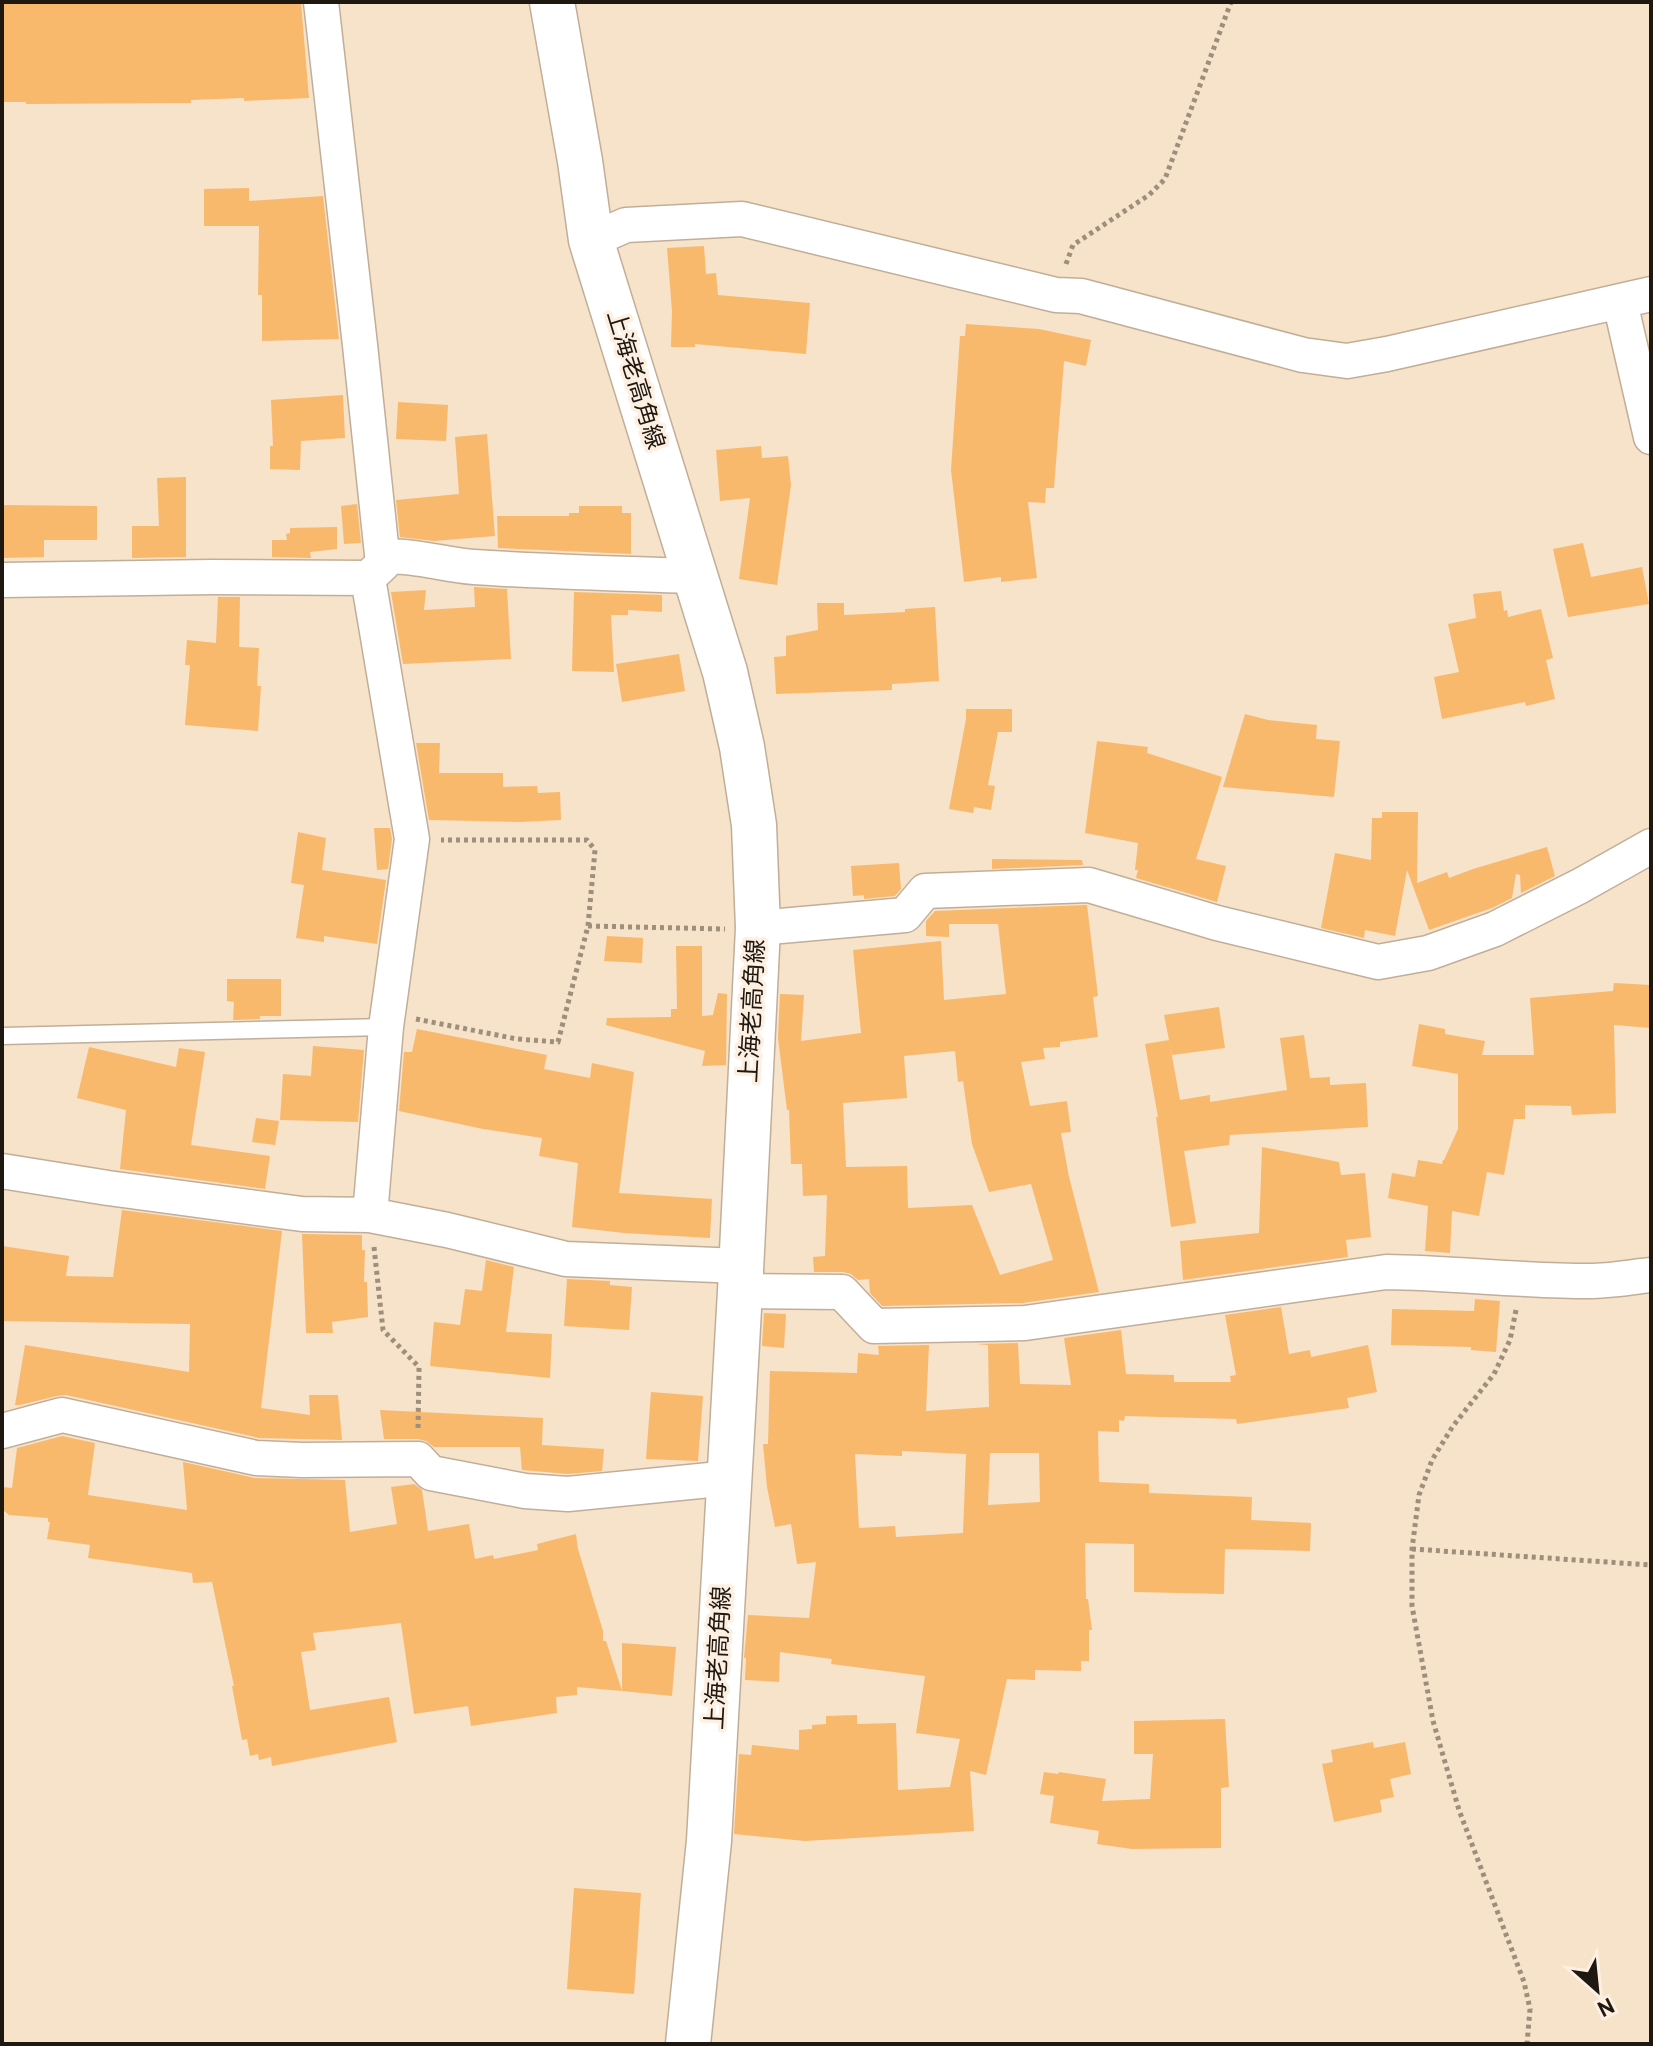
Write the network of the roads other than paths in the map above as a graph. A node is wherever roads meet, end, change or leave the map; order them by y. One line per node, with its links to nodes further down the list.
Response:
1 (321, 2): 6 (street)
2 (552, 2): 3 (main road, 上海老高角線)
3 (591, 240): 4 (street); 7 (main road, 上海老高角線)
4 (1636, 298): 5 (street)
5 (1651, 437)
6 (375, 568): 7 (street); 8 (street); 11 (street)
7 (696, 576): 10 (main road, 上海老高角線)
8 (2, 580)
9 (1651, 846): 10 (street)
10 (758, 928): 16 (main road, 上海老高角線)
11 (387, 1020): 12 (lane); 14 (street)
12 (2, 1036)
13 (2, 1171): 14 (street)
14 (370, 1215): 16 (street)
15 (1651, 1275): 16 (street)
16 (741, 1278): 18 (main road, 上海老高角線)
17 (2, 1431): 18 (street)
18 (730, 1478): 19 (main road, 上海老高角線)
19 (688, 2044)

